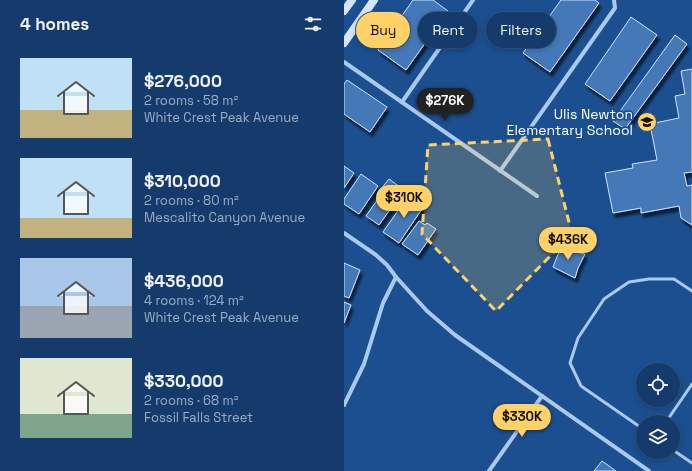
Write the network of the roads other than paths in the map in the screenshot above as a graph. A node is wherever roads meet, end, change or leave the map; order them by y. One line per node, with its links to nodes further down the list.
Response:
1 (352, 0): 5 (street)
2 (374, 0): 6 (street)
3 (473, 0): 8 (street)
4 (614, 0): 9 (street)
5 (344, 12)
6 (344, 43)
7 (344, 62): 8 (street)
8 (402, 102): 9 (street)
9 (500, 170): 10 (street)
10 (537, 196)
11 (344, 233): 12 (street)
12 (396, 277): 15 (street); 16 (street)
13 (692, 291): 18 (lane)
14 (692, 384): 17 (lane)
15 (542, 396): 21 (street); 22 (street)
16 (344, 405)
17 (671, 415)
18 (636, 424)
19 (680, 455): 20 (lane)
20 (692, 463)
21 (489, 471)
22 (650, 471)

